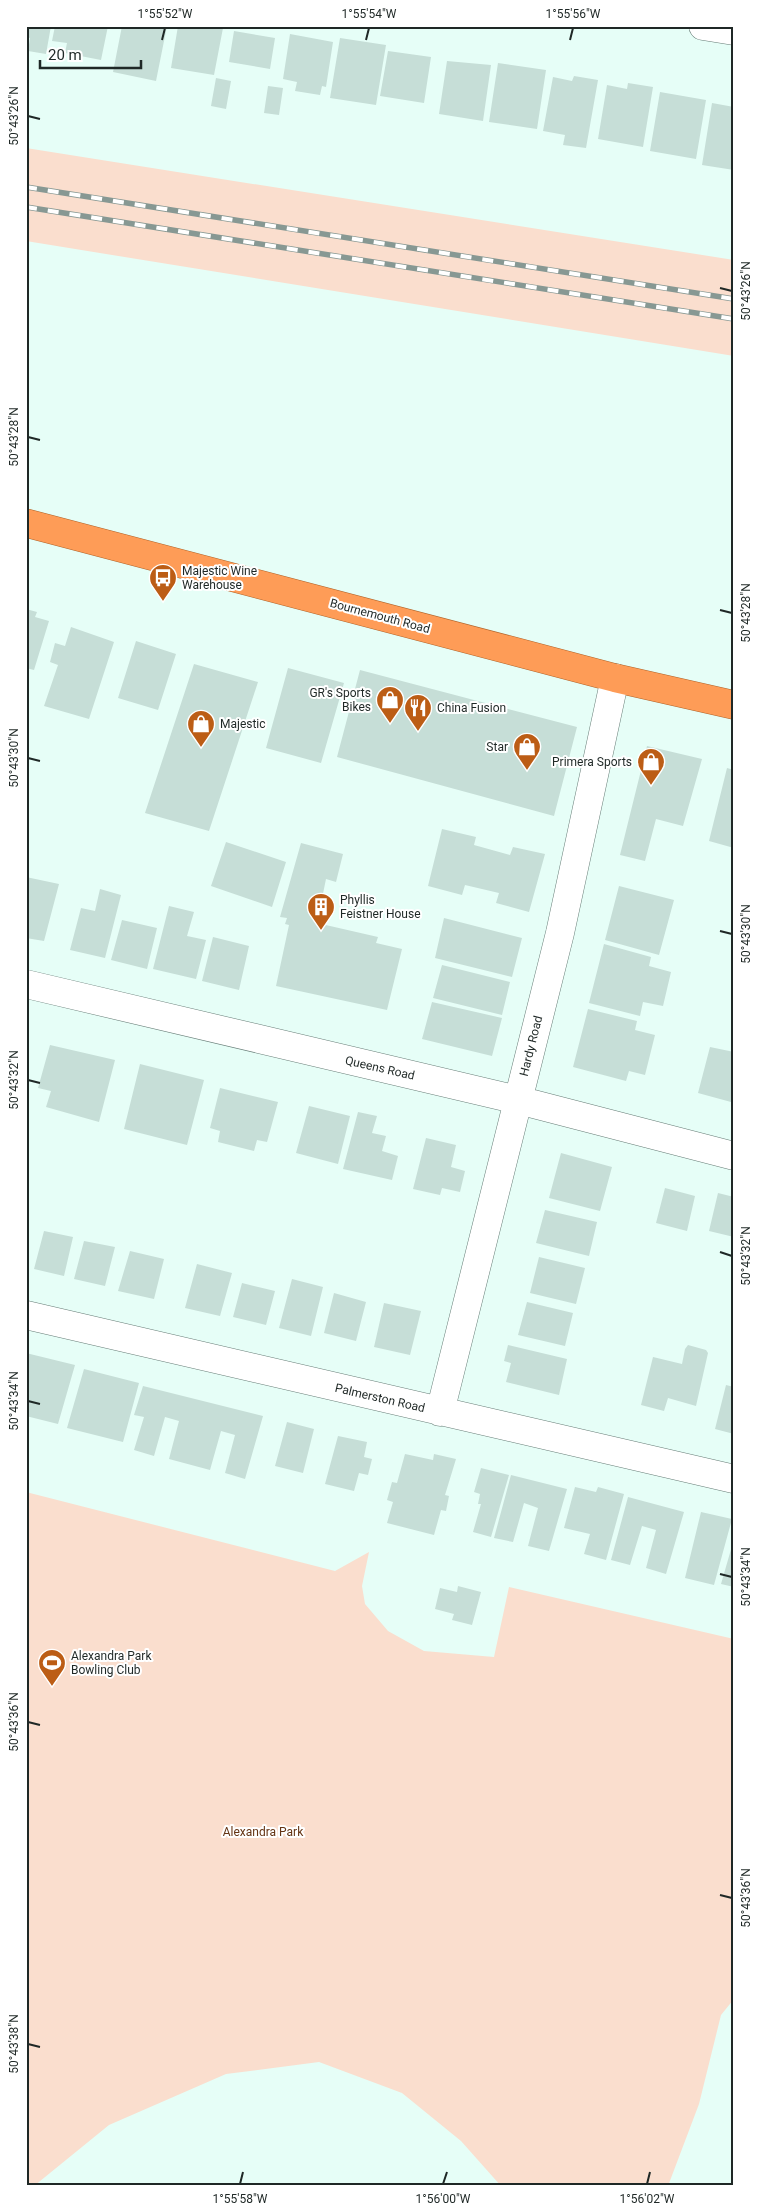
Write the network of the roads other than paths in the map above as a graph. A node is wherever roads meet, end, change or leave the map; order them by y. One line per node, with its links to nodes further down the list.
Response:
1 (703, 26): 2 (street)
2 (734, 30)
3 (26, 523): 4 (highway, Bournemouth Road)
4 (615, 678): 5 (highway, Bournemouth Road); 7 (street, Hardy Road)
5 (734, 705)
6 (26, 984): 7 (street, Queens Road)
7 (518, 1100): 8 (street, Queens Road); 10 (street, Hardy Road)
8 (734, 1156)
9 (26, 1315): 10 (street, Palmerston Road)
10 (440, 1412): 11 (street, Palmerston Road)
11 (734, 1479)

